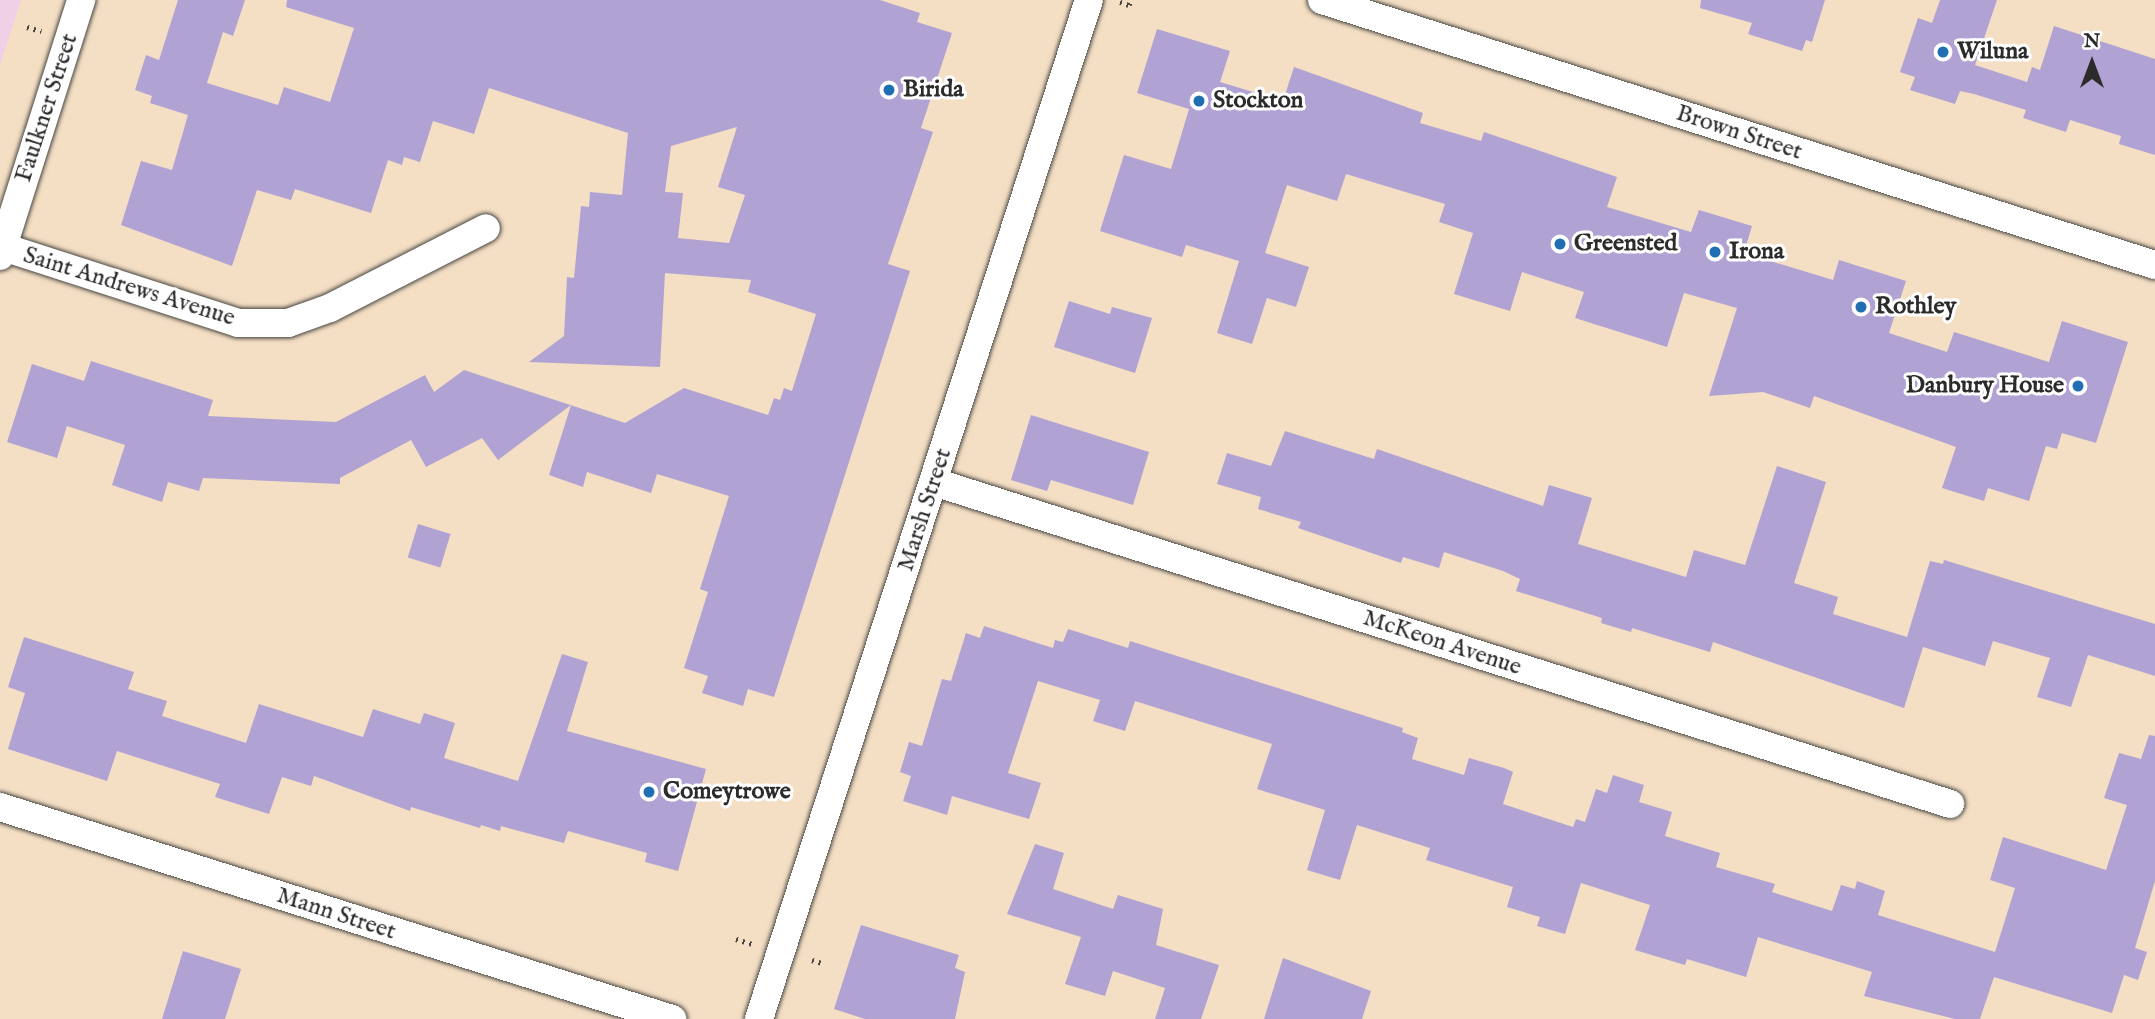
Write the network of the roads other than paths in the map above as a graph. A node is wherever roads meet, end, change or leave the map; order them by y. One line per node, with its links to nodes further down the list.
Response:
1 (81, 0): 5 (street, Faulkner Street)
2 (1089, 0): 7 (street, Marsh Street)
3 (1322, 0): 6 (street, Brown Street)
4 (486, 228): 5 (street, Saint Andrews Avenue)
5 (1, 251)
6 (2155, 265)
7 (934, 482): 8 (street, McKeon Avenue); 11 (street, Marsh Street)
8 (1950, 804)
9 (0, 807): 10 (street, Mann Street)
10 (672, 1019)
11 (760, 1019)

